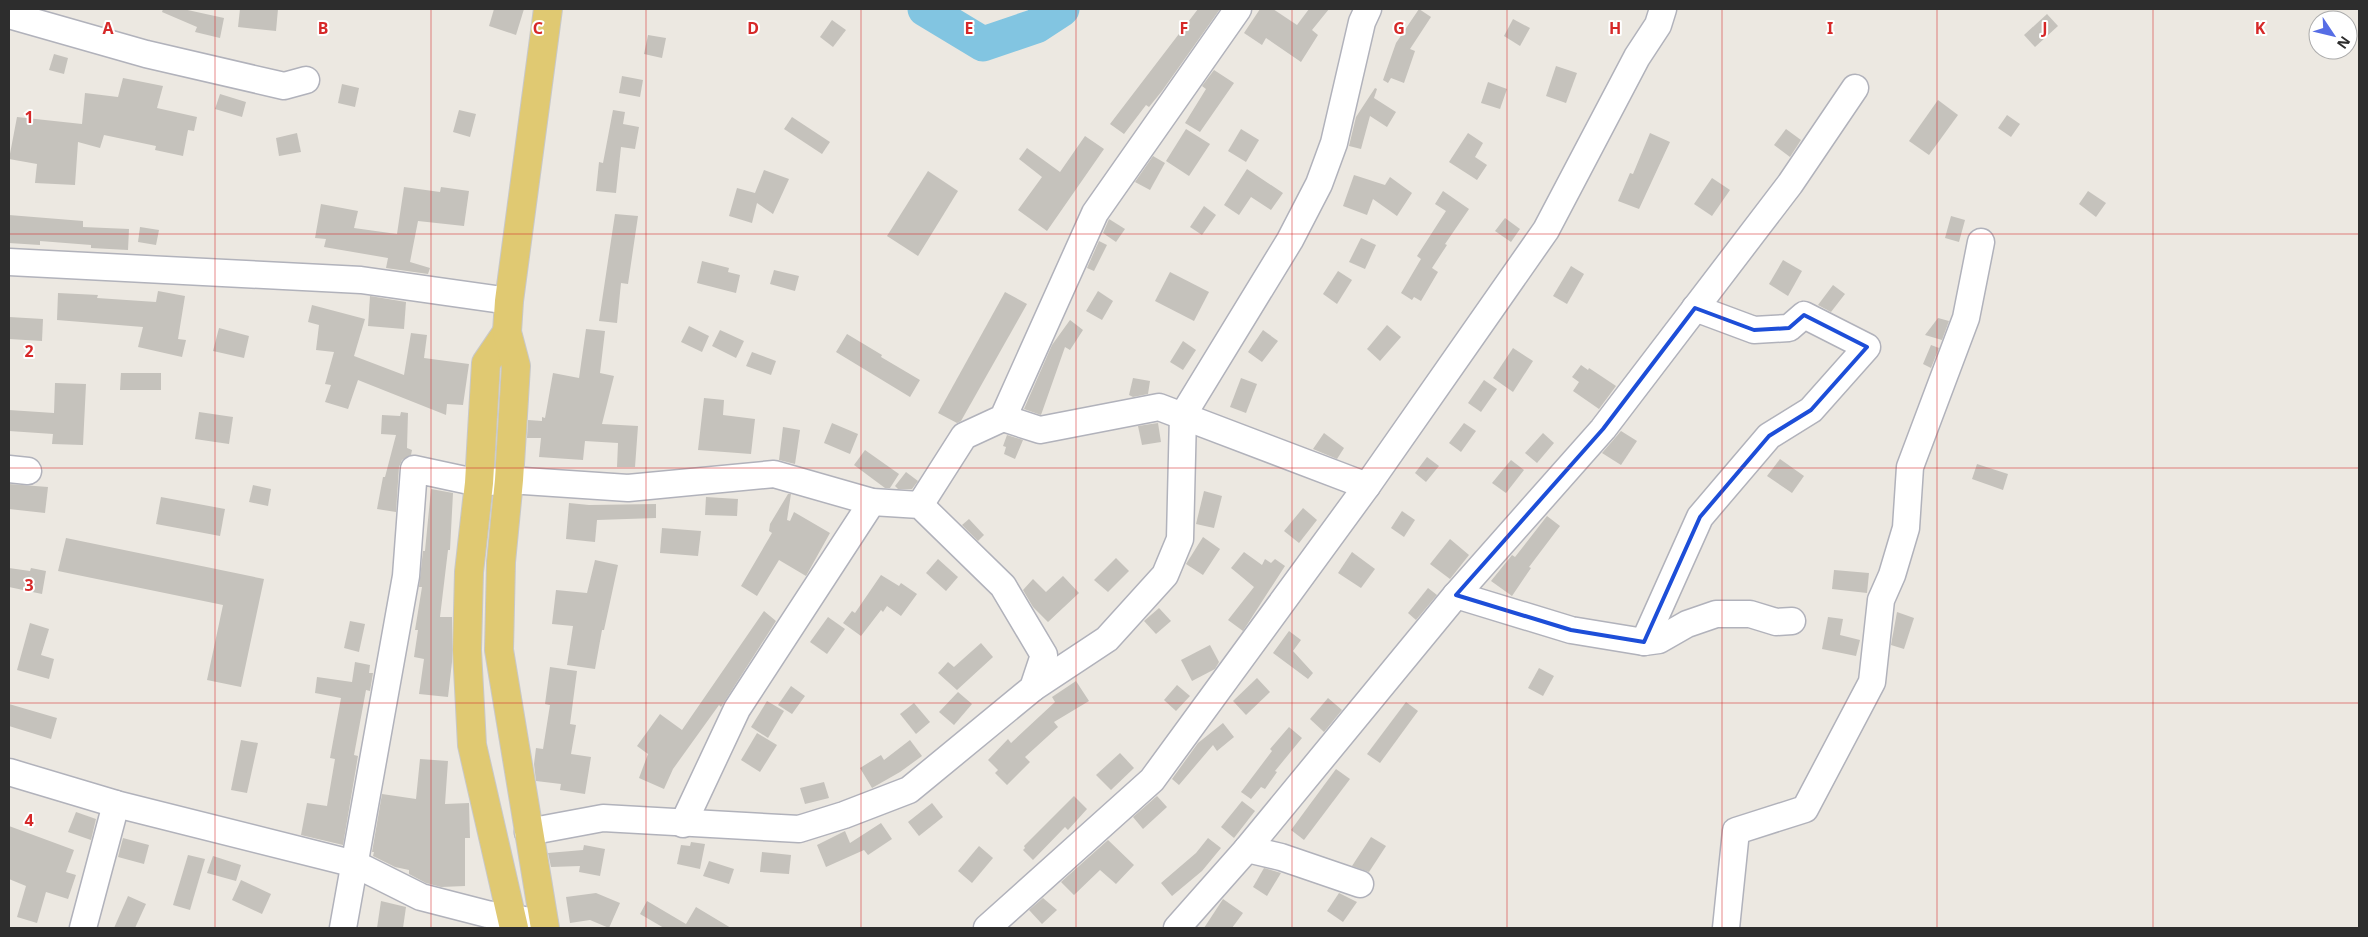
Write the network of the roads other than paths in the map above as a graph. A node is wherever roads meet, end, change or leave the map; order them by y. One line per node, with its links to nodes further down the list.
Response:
1 (548, 9): 10 (main road)
2 (1238, 9): 14 (street)
3 (1368, 9): 13 (street)
4 (1663, 9): 17 (street)
5 (9, 15): 6 (street)
6 (306, 80)
7 (1855, 88): 11 (street)
8 (1981, 242): 40 (street)
9 (9, 262): 10 (street)
10 (509, 301): 12 (main road)
11 (1695, 308): 20 (street); 22 (street)
12 (507, 332): 15 (main road); 16 (main road)
13 (1183, 415): 14 (street); 17 (street); 25 (street)
14 (1003, 418): 19 (street)
15 (509, 480): 16 (street); 18 (street); 24 (main road)
16 (479, 484): 23 (main road); 31 (street)
17 (1367, 486): 38 (street)
18 (872, 502): 19 (street); 28 (street)
19 (920, 505): 25 (street)
20 (1456, 595): 22 (street); 30 (street)
21 (1792, 621): 22 (street)
22 (1644, 642)
23 (467, 650): 24 (main road); 34 (main road)
24 (499, 650): 29 (main road)
25 (1033, 688): 28 (street)
26 (9, 772): 27 (street)
27 (116, 804): 31 (street); 36 (street)
28 (683, 824): 29 (street)
29 (528, 832): 35 (main road)
30 (1247, 849): 32 (street); 39 (street)
31 (355, 864): 33 (street); 37 (street)
32 (1360, 884)
33 (484, 921): 34 (street)
34 (514, 924): 35 (street)
35 (544, 926)
36 (83, 928)
37 (343, 928)
38 (987, 928)
39 (1177, 928)
40 (1726, 928)

